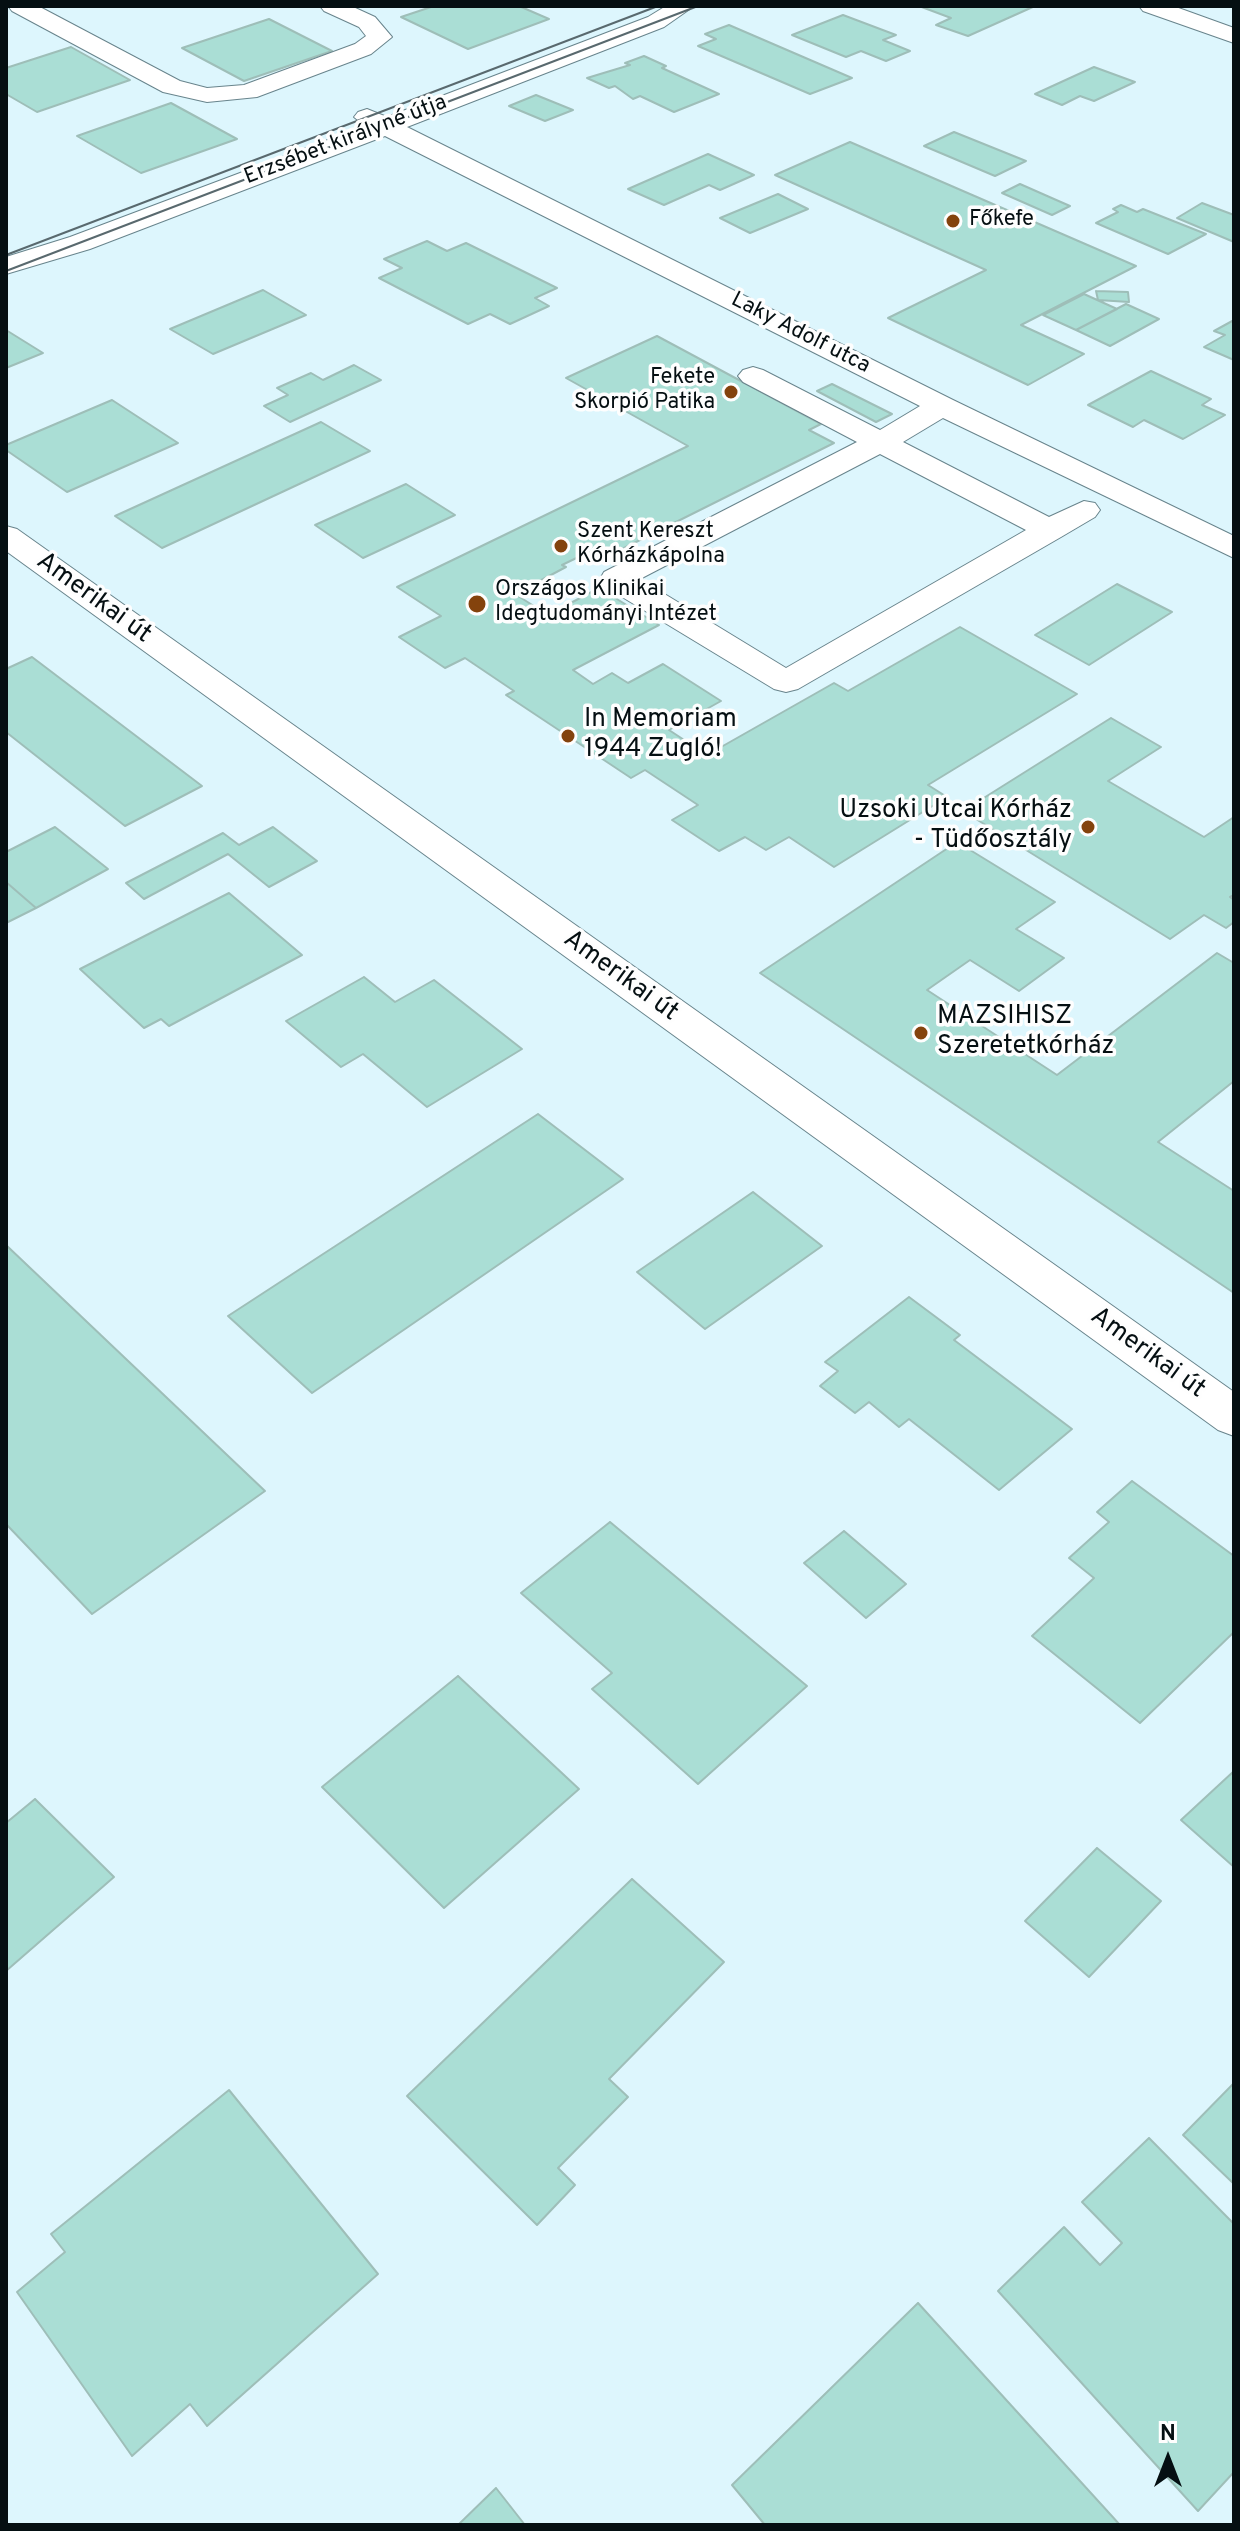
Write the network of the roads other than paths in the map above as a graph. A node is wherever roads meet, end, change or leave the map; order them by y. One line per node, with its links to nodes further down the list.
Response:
1 (20, 6): 7 (street)
2 (332, 6): 7 (street)
3 (671, 6): 9 (street, Erzsébet királyné útja)
4 (682, 6): 9 (street, Erzsébet királyné útja)
5 (1151, 6): 6 (street)
6 (1234, 36)
7 (311, 68): 8 (street)
8 (346, 85)
9 (379, 111): 10 (street, Erzsébet királyné útja); 12 (street, Laky Adolf utca)
10 (6, 263)
11 (753, 376): 13 (street)
12 (942, 406): 13 (street); 17 (street, Laky Adolf utca)
13 (880, 442): 15 (street); 15 (street)
14 (1084, 510): 15 (street)
15 (1050, 530)
16 (6, 536): 18 (street, Amerikai út)
17 (1234, 548)
18 (1234, 1417)

